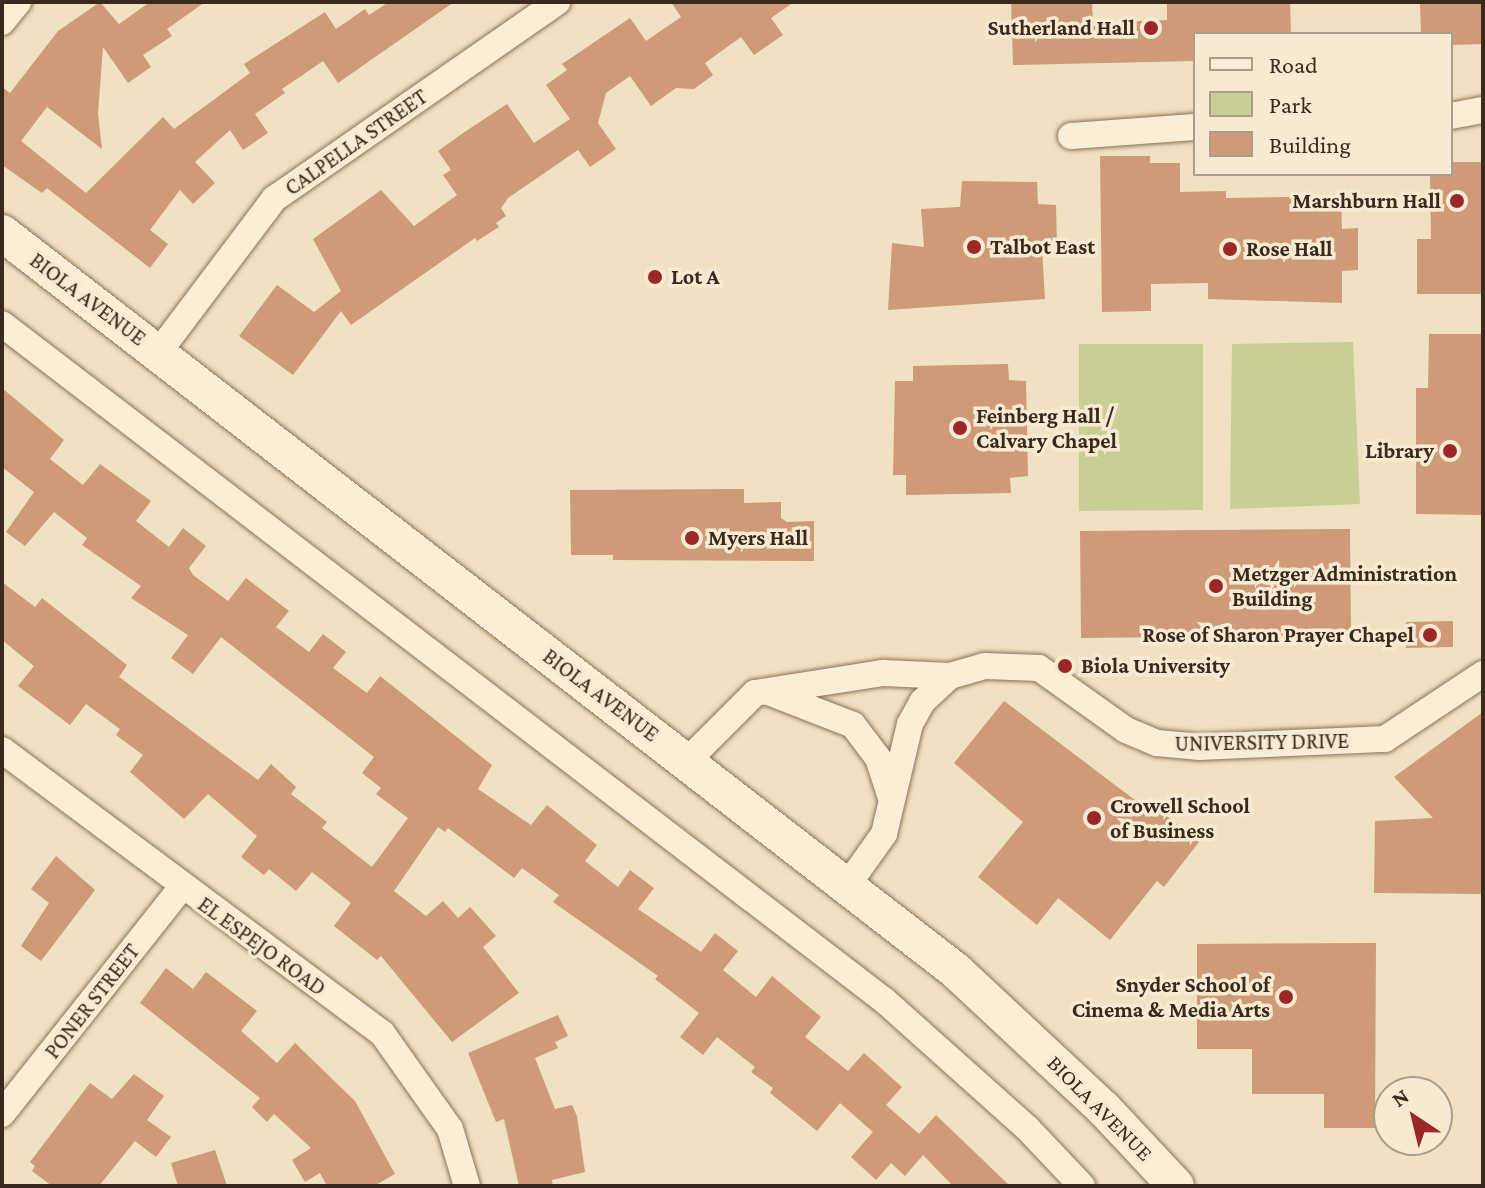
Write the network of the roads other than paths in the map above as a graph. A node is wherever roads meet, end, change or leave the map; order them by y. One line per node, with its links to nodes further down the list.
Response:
1 (18, 2): 3 (street)
2 (557, 2): 10 (street, CALPELLA STREET)
3 (2, 22)
4 (1483, 110): 5 (street)
5 (1453, 116)
6 (1193, 127): 7 (street)
7 (1071, 136)
8 (2, 233): 10 (street, BIOLA AVENUE)
9 (2, 324): 21 (street)
10 (158, 353): 15 (street, BIOLA AVENUE)
11 (1483, 674): 12 (street, UNIVERSITY DRIVE)
12 (950, 676): 13 (street, UNIVERSITY DRIVE); 16 (street, UNIVERSITY DRIVE)
13 (765, 691): 15 (street, UNIVERSITY DRIVE); 16 (street)
14 (2, 750): 18 (street, EL ESPEJO ROAD)
15 (687, 761): 17 (street, BIOLA AVENUE)
16 (891, 799): 17 (street, UNIVERSITY DRIVE)
17 (847, 886): 22 (street, BIOLA AVENUE)
18 (182, 887): 19 (street, PONER STREET); 20 (street, EL ESPEJO ROAD)
19 (2, 1114)
20 (467, 1186)
21 (1082, 1186)
22 (1176, 1186)

